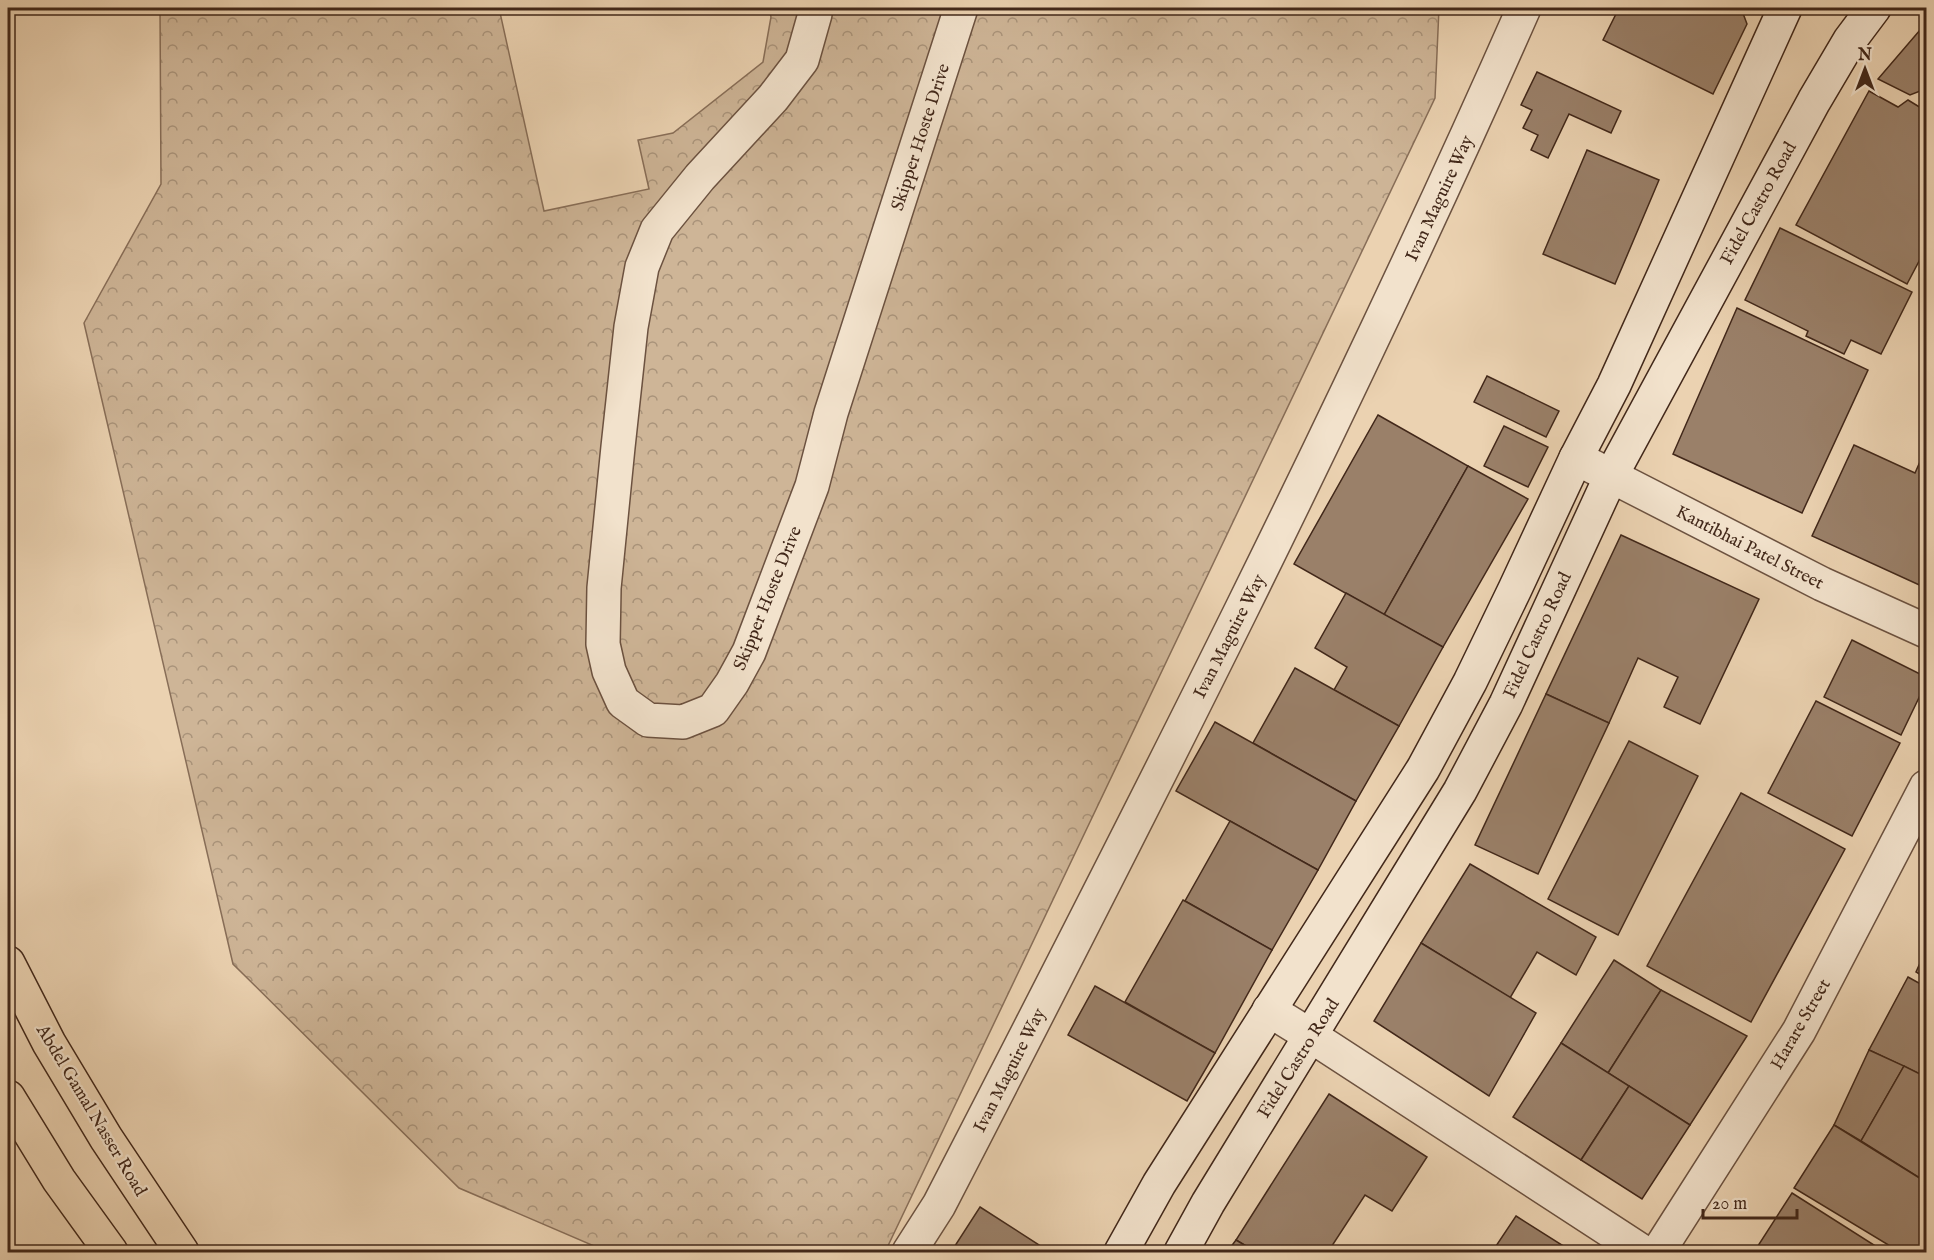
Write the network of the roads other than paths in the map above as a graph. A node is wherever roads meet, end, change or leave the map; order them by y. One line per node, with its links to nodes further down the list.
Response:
1 (814, 8): 2 (street, Skipper Hoste Drive)
2 (961, 8)
3 (1524, 8): 16 (street, Ivan Maguire Way)
4 (1785, 8): 6 (street)
5 (1874, 8): 7 (street, Fidel Castro Road)
6 (1576, 458): 7 (street, Kantibhai Patel Street); 11 (street)
7 (1611, 476): 8 (street, Kantibhai Patel Street); 12 (street, Fidel Castro Road)
8 (1926, 631)
9 (1926, 787): 20 (street, Harare Street)
10 (8, 963): 15 (highway, Abdel Gamal Nasser Road)
11 (1269, 1010): 12 (street); 17 (street)
12 (1311, 1036): 18 (street, Fidel Castro Road); 19 (street)
13 (8, 1097): 14 (highway)
14 (111, 1252)
15 (182, 1252)
16 (909, 1252)
17 (1121, 1252)
18 (1181, 1252)
19 (1643, 1252)
20 (1658, 1252)

